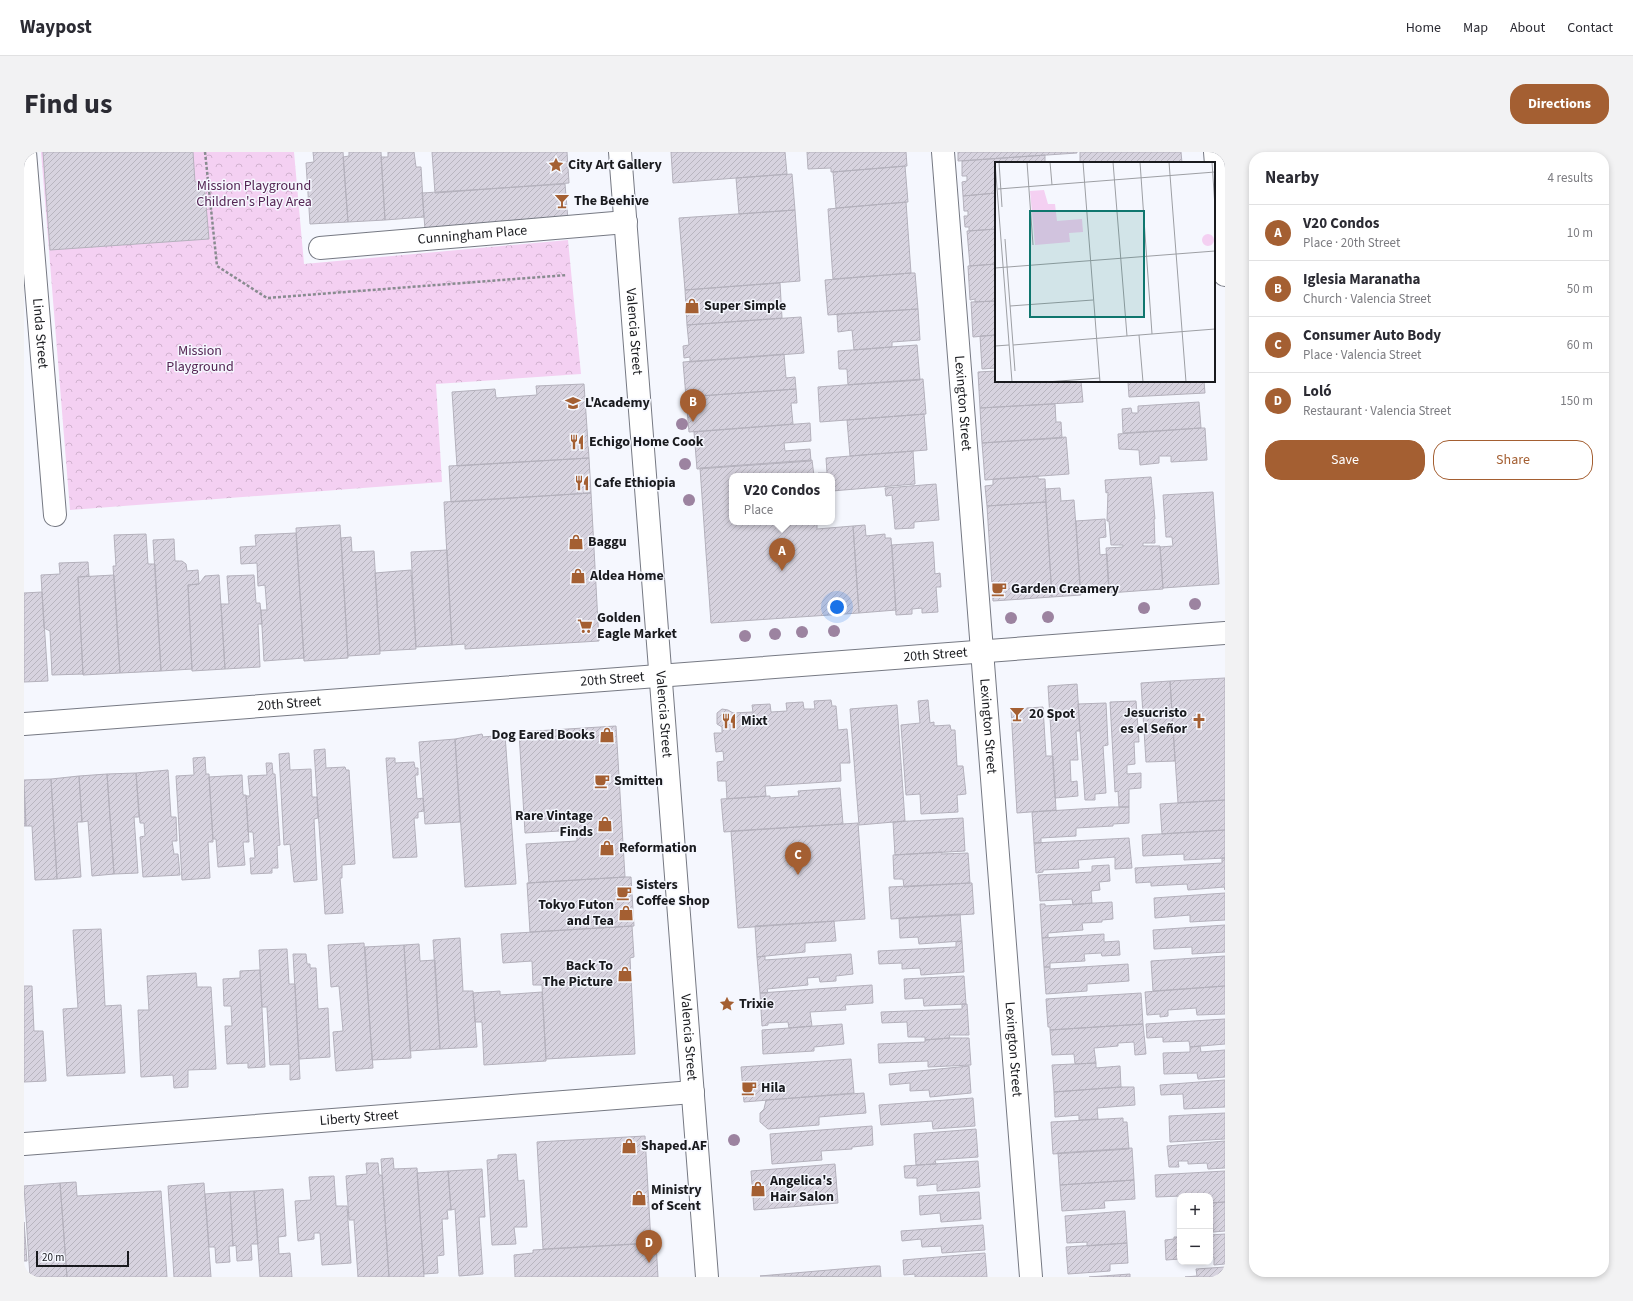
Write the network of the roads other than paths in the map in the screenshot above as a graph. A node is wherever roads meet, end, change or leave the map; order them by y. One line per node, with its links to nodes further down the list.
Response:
1 (25, 152): 8 (street, Linda Street)
2 (620, 152): 5 (street, Valencia Street)
3 (943, 152): 10 (street, Lexington Street)
4 (1215, 152): 7 (street)
5 (626, 222): 6 (street, Cunningham Place); 11 (street, Valencia Street)
6 (320, 248)
7 (1225, 274)
8 (55, 515)
9 (1225, 633): 10 (street, 20th Street)
10 (980, 652): 11 (street, 20th Street); 16 (street, Lexington Street)
11 (661, 676): 12 (street, 20th Street); 13 (street, Valencia Street)
12 (24, 724)
13 (693, 1092): 14 (street, Liberty Street); 15 (street, Valencia Street)
14 (24, 1144)
15 (708, 1277)
16 (1030, 1277)

